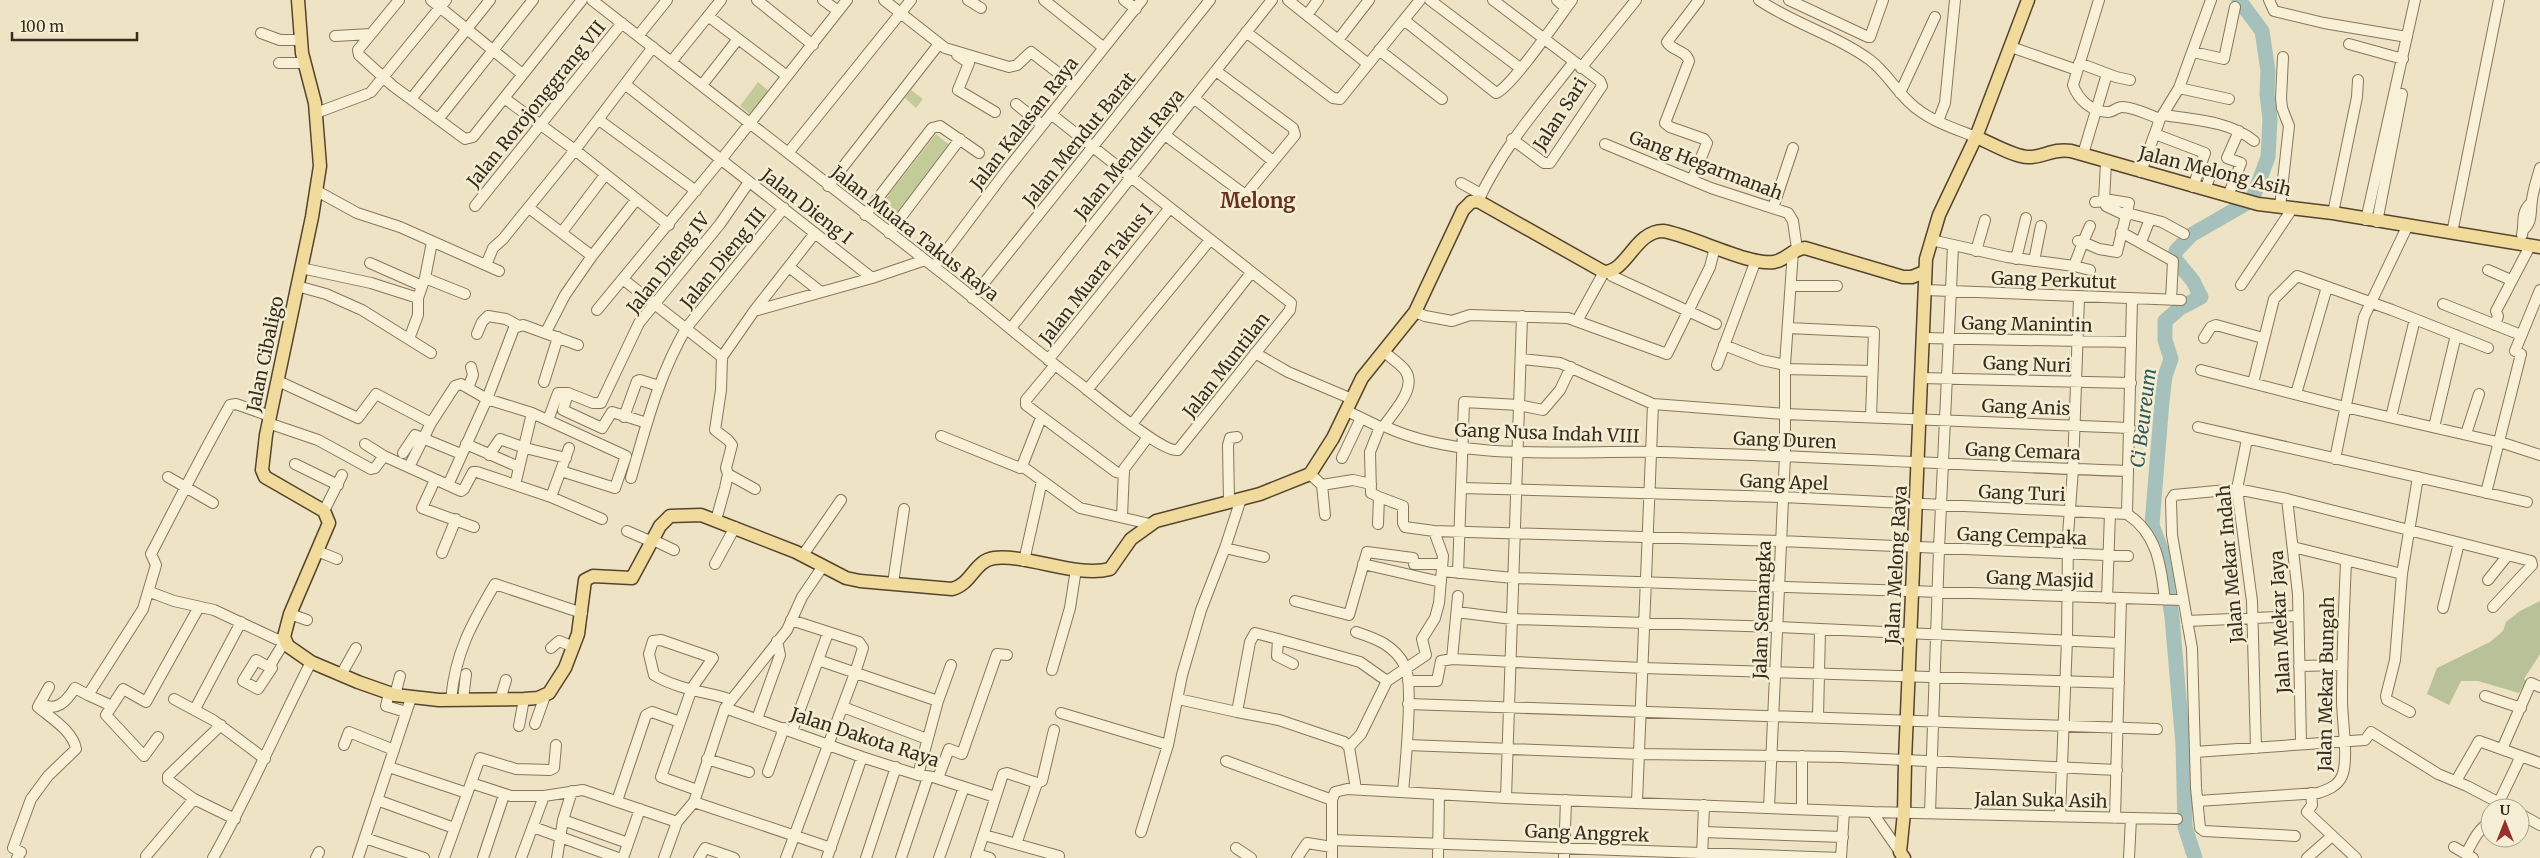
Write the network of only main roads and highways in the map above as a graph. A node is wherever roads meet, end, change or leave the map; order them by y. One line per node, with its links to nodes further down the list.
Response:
1 (298, 0): 5 (main road, Jalan Cibaligo)
2 (2028, 0): 3 (main road, Jalan Melong Raya)
3 (1976, 137): 4 (main road, Jalan Melong Asih); 5 (main road, Jalan Melong Raya)
4 (2530, 246)
5 (1924, 272): 6 (main road, Jalan Melong Raya)
6 (1902, 855)

